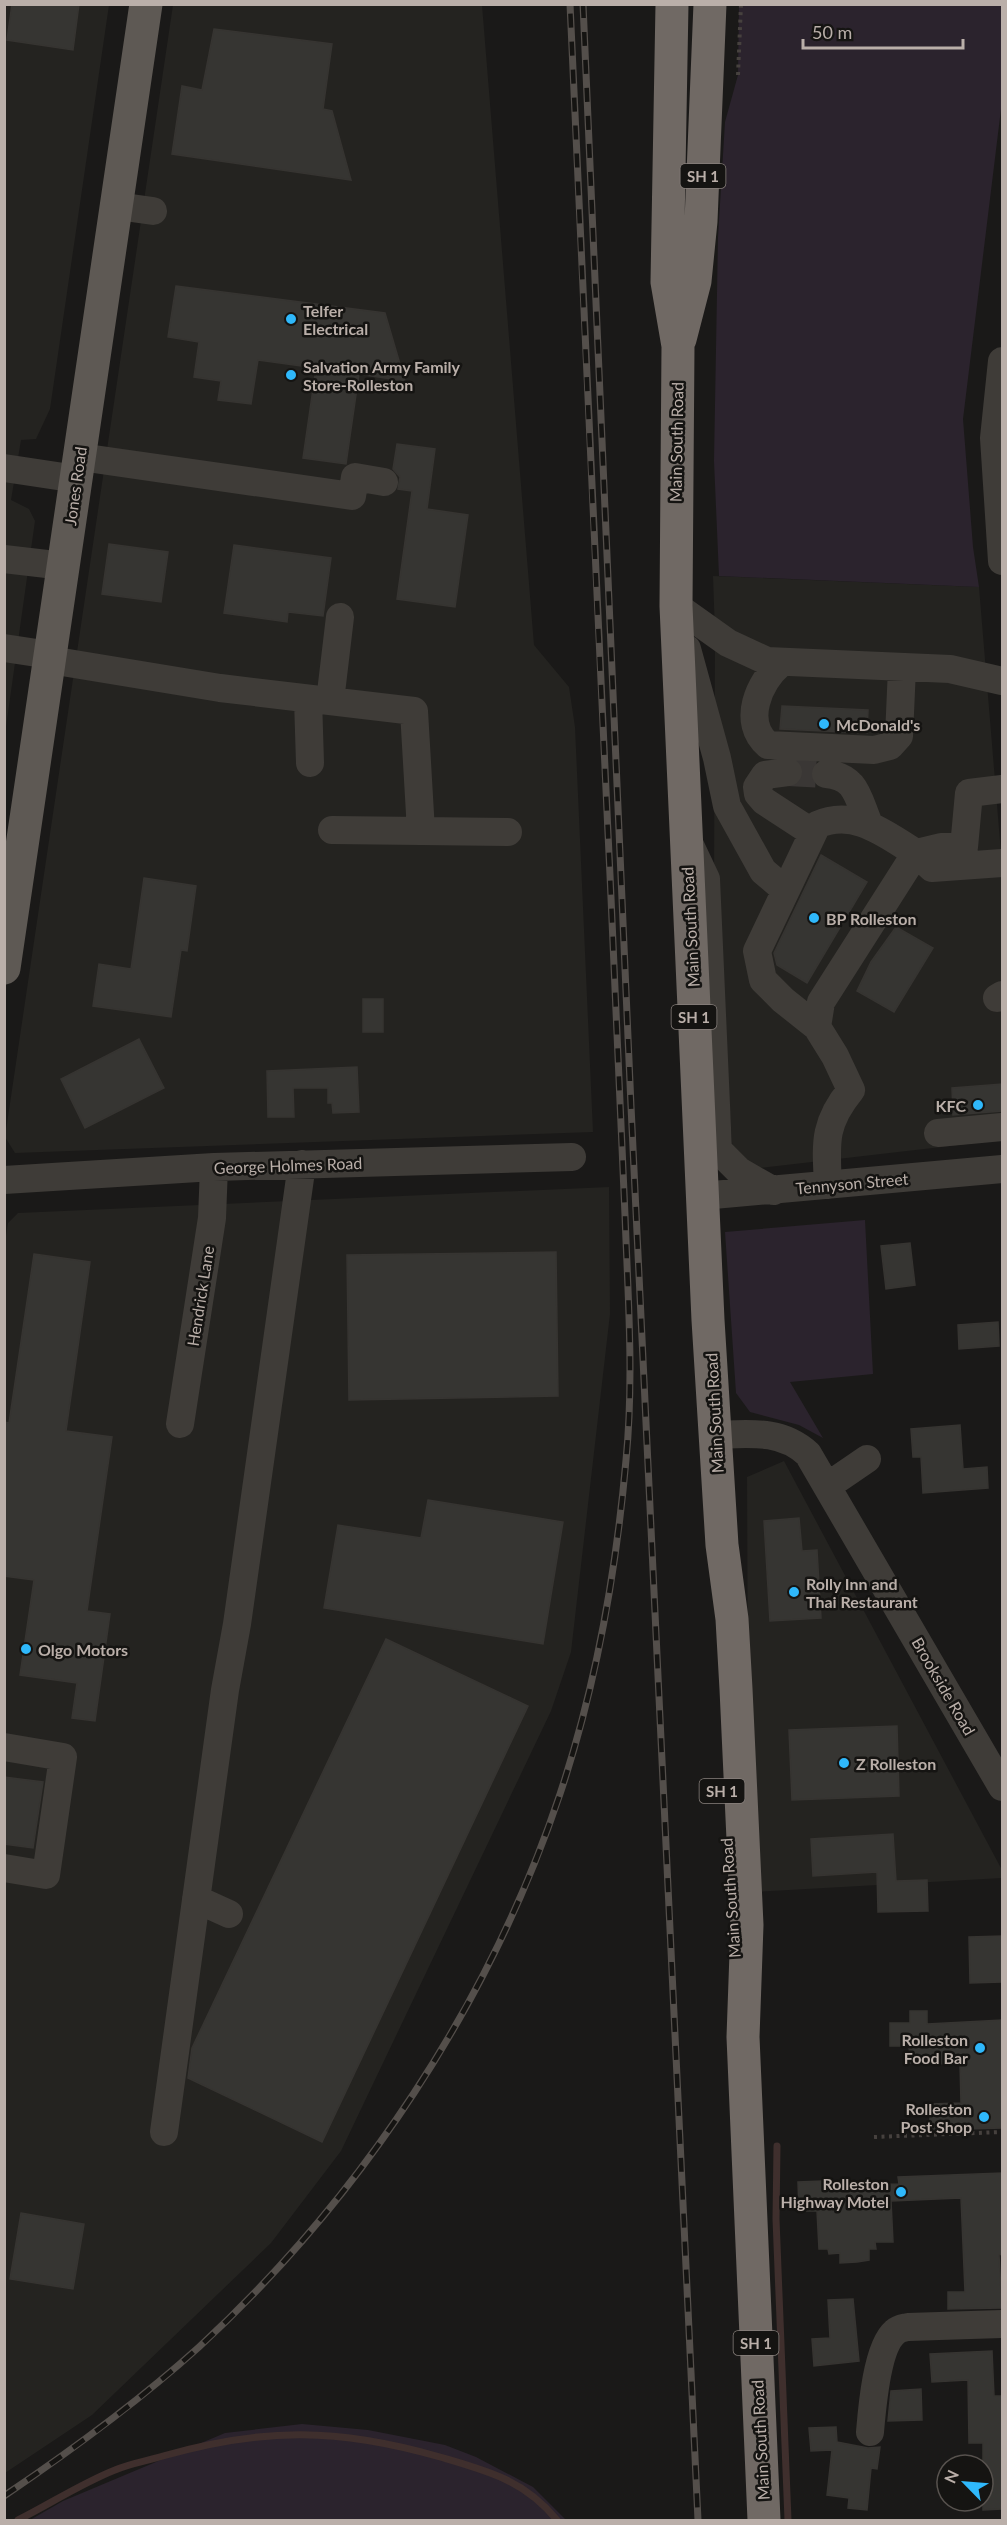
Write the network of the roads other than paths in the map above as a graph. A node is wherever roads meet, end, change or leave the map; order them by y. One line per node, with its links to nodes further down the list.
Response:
1 (146, 4): 4 (main road, Jones Road)
2 (672, 4): 6 (highway, Main South Road / SH 1)
3 (710, 4): 6 (highway, Main South Road / SH 1)
4 (117, 206): 5 (street); 10 (main road, Jones Road)
5 (153, 211)
6 (678, 345): 15 (highway, Main South Road / SH 1)
7 (1002, 361): 8 (street)
8 (998, 437): 13 (street)
9 (4, 468): 10 (street)
10 (78, 468): 11 (street); 14 (main road, Jones Road)
11 (384, 482)
12 (4, 559): 14 (street)
13 (1002, 561)
14 (64, 566): 18 (main road, Jones Road)
15 (676, 606): 19 (street); 32 (highway, Main South Road / SH 1); 36 (street)
16 (340, 617): 22 (street)
17 (4, 648): 18 (street)
18 (50, 658): 22 (street); 35 (main road, Jones Road)
19 (781, 663): 20 (street); 20 (street)
20 (902, 668): 21 (street)
21 (1002, 681)
22 (319, 700): 23 (street); 29 (street)
23 (310, 763)
24 (788, 772): 31 (street)
25 (826, 774): 27 (street)
26 (1002, 789): 33 (street)
27 (869, 824): 31 (street); 33 (street)
28 (332, 830): 29 (street)
29 (421, 831): 30 (street)
30 (508, 832)
31 (813, 833): 36 (street)
32 (686, 838): 47 (street); 48 (highway, Main South Road / SH 1)
33 (915, 853): 34 (street); 38 (street)
34 (1002, 863)
35 (11, 882): 37 (main road, Jones Road)
36 (784, 889): 38 (street)
37 (4, 968)
38 (818, 1027): 46 (street)
39 (1002, 1127): 40 (street)
40 (938, 1133)
41 (572, 1156): 42 (street, George Holmes Road)
42 (302, 1164): 43 (street, George Holmes Road); 56 (street)
43 (214, 1167): 45 (street, George Holmes Road); 49 (street, Hendrick Lane)
44 (1002, 1169): 46 (street, Tennyson Street)
45 (4, 1180)
46 (828, 1185): 47 (street, Tennyson Street)
47 (774, 1191): 48 (street, Tennyson Street)
48 (702, 1197): 50 (highway, Main South Road / SH 1)
49 (180, 1424)
50 (715, 1435): 52 (street, Brookside Road); 61 (highway, Main South Road / SH 1)
51 (867, 1459): 52 (street)
52 (829, 1485): 54 (street, Brookside Road)
53 (4, 1747): 55 (street)
54 (1002, 1787)
55 (4, 1868)
56 (196, 1899): 57 (street); 58 (street)
57 (229, 1914)
58 (164, 2132)
59 (1002, 2324): 60 (street)
60 (870, 2432)
61 (764, 2520)

